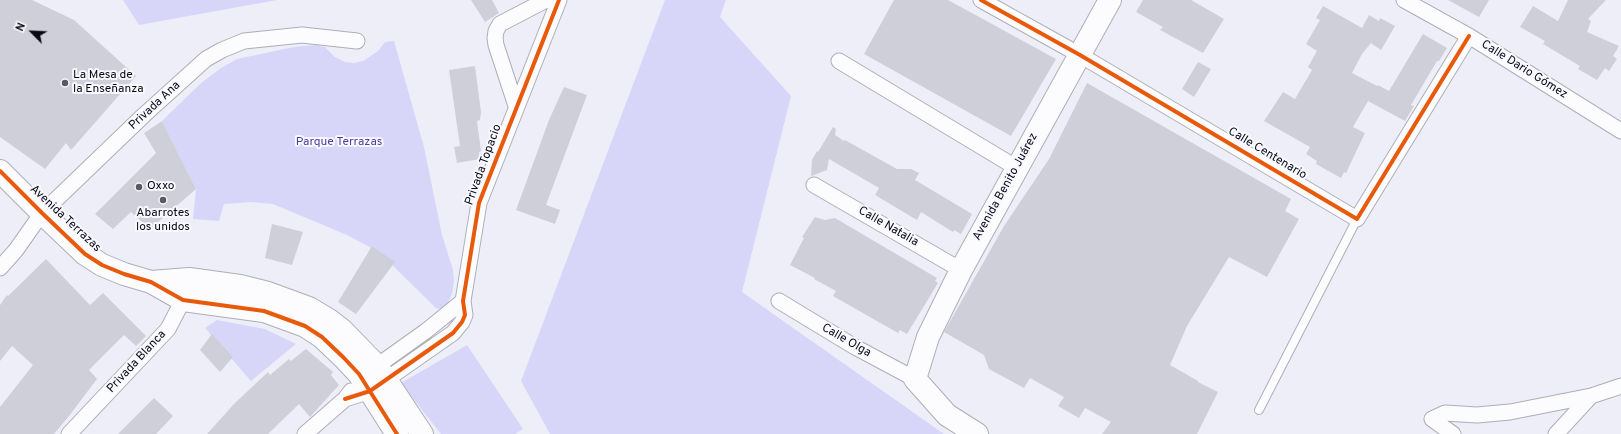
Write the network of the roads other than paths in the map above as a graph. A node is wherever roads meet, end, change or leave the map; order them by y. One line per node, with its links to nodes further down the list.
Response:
1 (546, 0): 10 (street)
2 (559, 0): 10 (street, Privada Topacio)
3 (981, 0): 8 (street, Calle Centenario)
4 (1110, 0): 8 (street, Avenida Benito Juárez)
5 (1404, 0): 6 (street, Calle Dario Gómez)
6 (1469, 36): 11 (street, Calle Dario Gómez); 16 (street)
7 (358, 41): 15 (street, Privada Ana)
8 (1080, 55): 12 (street, Avenida Benito Juárez); 16 (street, Calle Centenario)
9 (839, 62): 12 (street)
10 (516, 106): 22 (street, Privada Topacio)
11 (1621, 131)
12 (1017, 168): 18 (street, Avenida Benito Juárez)
13 (0, 171): 15 (street, Avenida Terrazas)
14 (814, 185): 18 (street, Calle Natalia)
15 (42, 214): 17 (street, Privada Ana); 20 (street, Avenida Terrazas)
16 (1357, 219): 30 (lane)
17 (0, 268)
18 (961, 270): 27 (street, Avenida Benito Juárez)
19 (189, 279): 20 (street, Avenida Terrazas); 21 (street, Privada Blanca); 26 (street, Avenida Terrazas)
20 (151, 282): 21 (street, Avenida Terrazas)
21 (183, 300): 26 (street, Avenida Terrazas); 31 (street, Privada Blanca)
22 (463, 301): 24 (street); 25 (street, Privada Topacio)
23 (779, 301): 27 (street, Calle Olga)
24 (426, 331): 25 (street); 26 (street)
25 (436, 344): 26 (street, Privada Topacio)
26 (374, 378): 32 (street); 33 (street, Avenida Terrazas); 34 (street, Avenida Terrazas)
27 (915, 380): 35 (street)
28 (1621, 386): 29 (street)
29 (1591, 396): 36 (street); 37 (street)
30 (1259, 410)
31 (69, 434)
32 (305, 434)
33 (397, 434)
34 (422, 434)
35 (977, 434)
36 (1453, 434)
37 (1556, 434)

